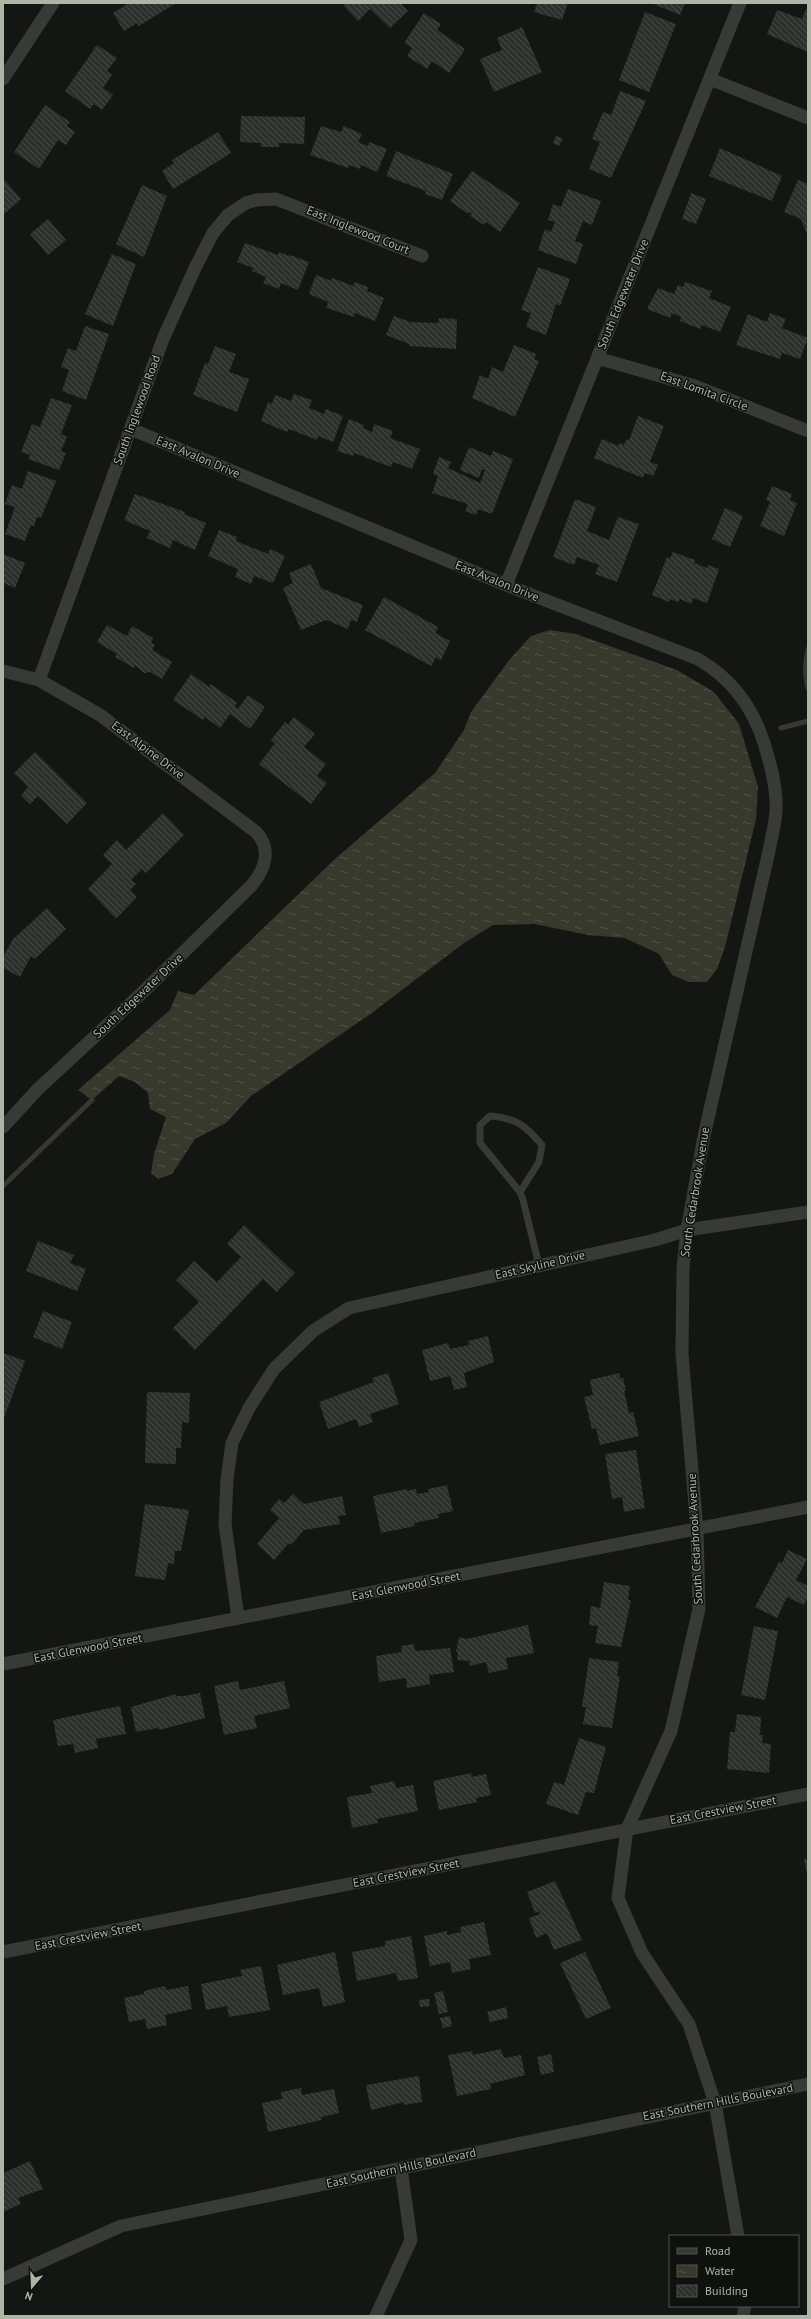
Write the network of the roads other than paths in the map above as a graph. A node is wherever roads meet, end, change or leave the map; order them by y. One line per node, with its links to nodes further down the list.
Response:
1 (53, 3): 3 (street)
2 (740, 3): 4 (street, South Edgewater Drive)
3 (3, 79)
4 (710, 79): 5 (street); 8 (street, South Edgewater Drive)
5 (808, 118)
6 (294, 205): 7 (street, East Inglewood Court); 9 (street, South Inglewood Road)
7 (422, 256)
8 (597, 358): 10 (street, East Lomita Circle); 11 (street, South Edgewater Drive)
9 (131, 429): 11 (street, East Avalon Drive); 13 (street, South Inglewood Road)
10 (808, 431)
11 (506, 585): 14 (street, East Avalon Drive)
12 (3, 671): 13 (street, East Alpine Drive)
13 (39, 680): 15 (street, East Alpine Drive)
14 (776, 813): 19 (street, South Cedarbrook Avenue)
15 (266, 860): 16 (street, South Edgewater Drive)
16 (3, 1127)
17 (520, 1192): 17 (lane); 20 (lane)
18 (808, 1212): 19 (street, East Skyline Drive)
19 (687, 1230): 20 (street, East Skyline Drive); 22 (street, South Cedarbrook Avenue)
20 (540, 1265): 23 (street, East Skyline Drive)
21 (808, 1507): 22 (street, East Glenwood Street)
22 (696, 1529): 23 (street, East Glenwood Street); 26 (street, South Cedarbrook Avenue)
23 (238, 1618): 24 (street, East Glenwood Street)
24 (3, 1664)
25 (808, 1794): 26 (street, East Crestview Street)
26 (627, 1829): 27 (street, East Crestview Street); 29 (street, South Cedarbrook Avenue)
27 (3, 1952)
28 (808, 2084): 29 (street, East Southern Hills Boulevard)
29 (715, 2102): 30 (street, East Southern Hills Boulevard); 31 (street, South Cedarbrook Avenue)
30 (401, 2168): 32 (street, East Southern Hills Boulevard); 33 (street)
31 (738, 2235)
32 (3, 2279)
33 (376, 2316)

